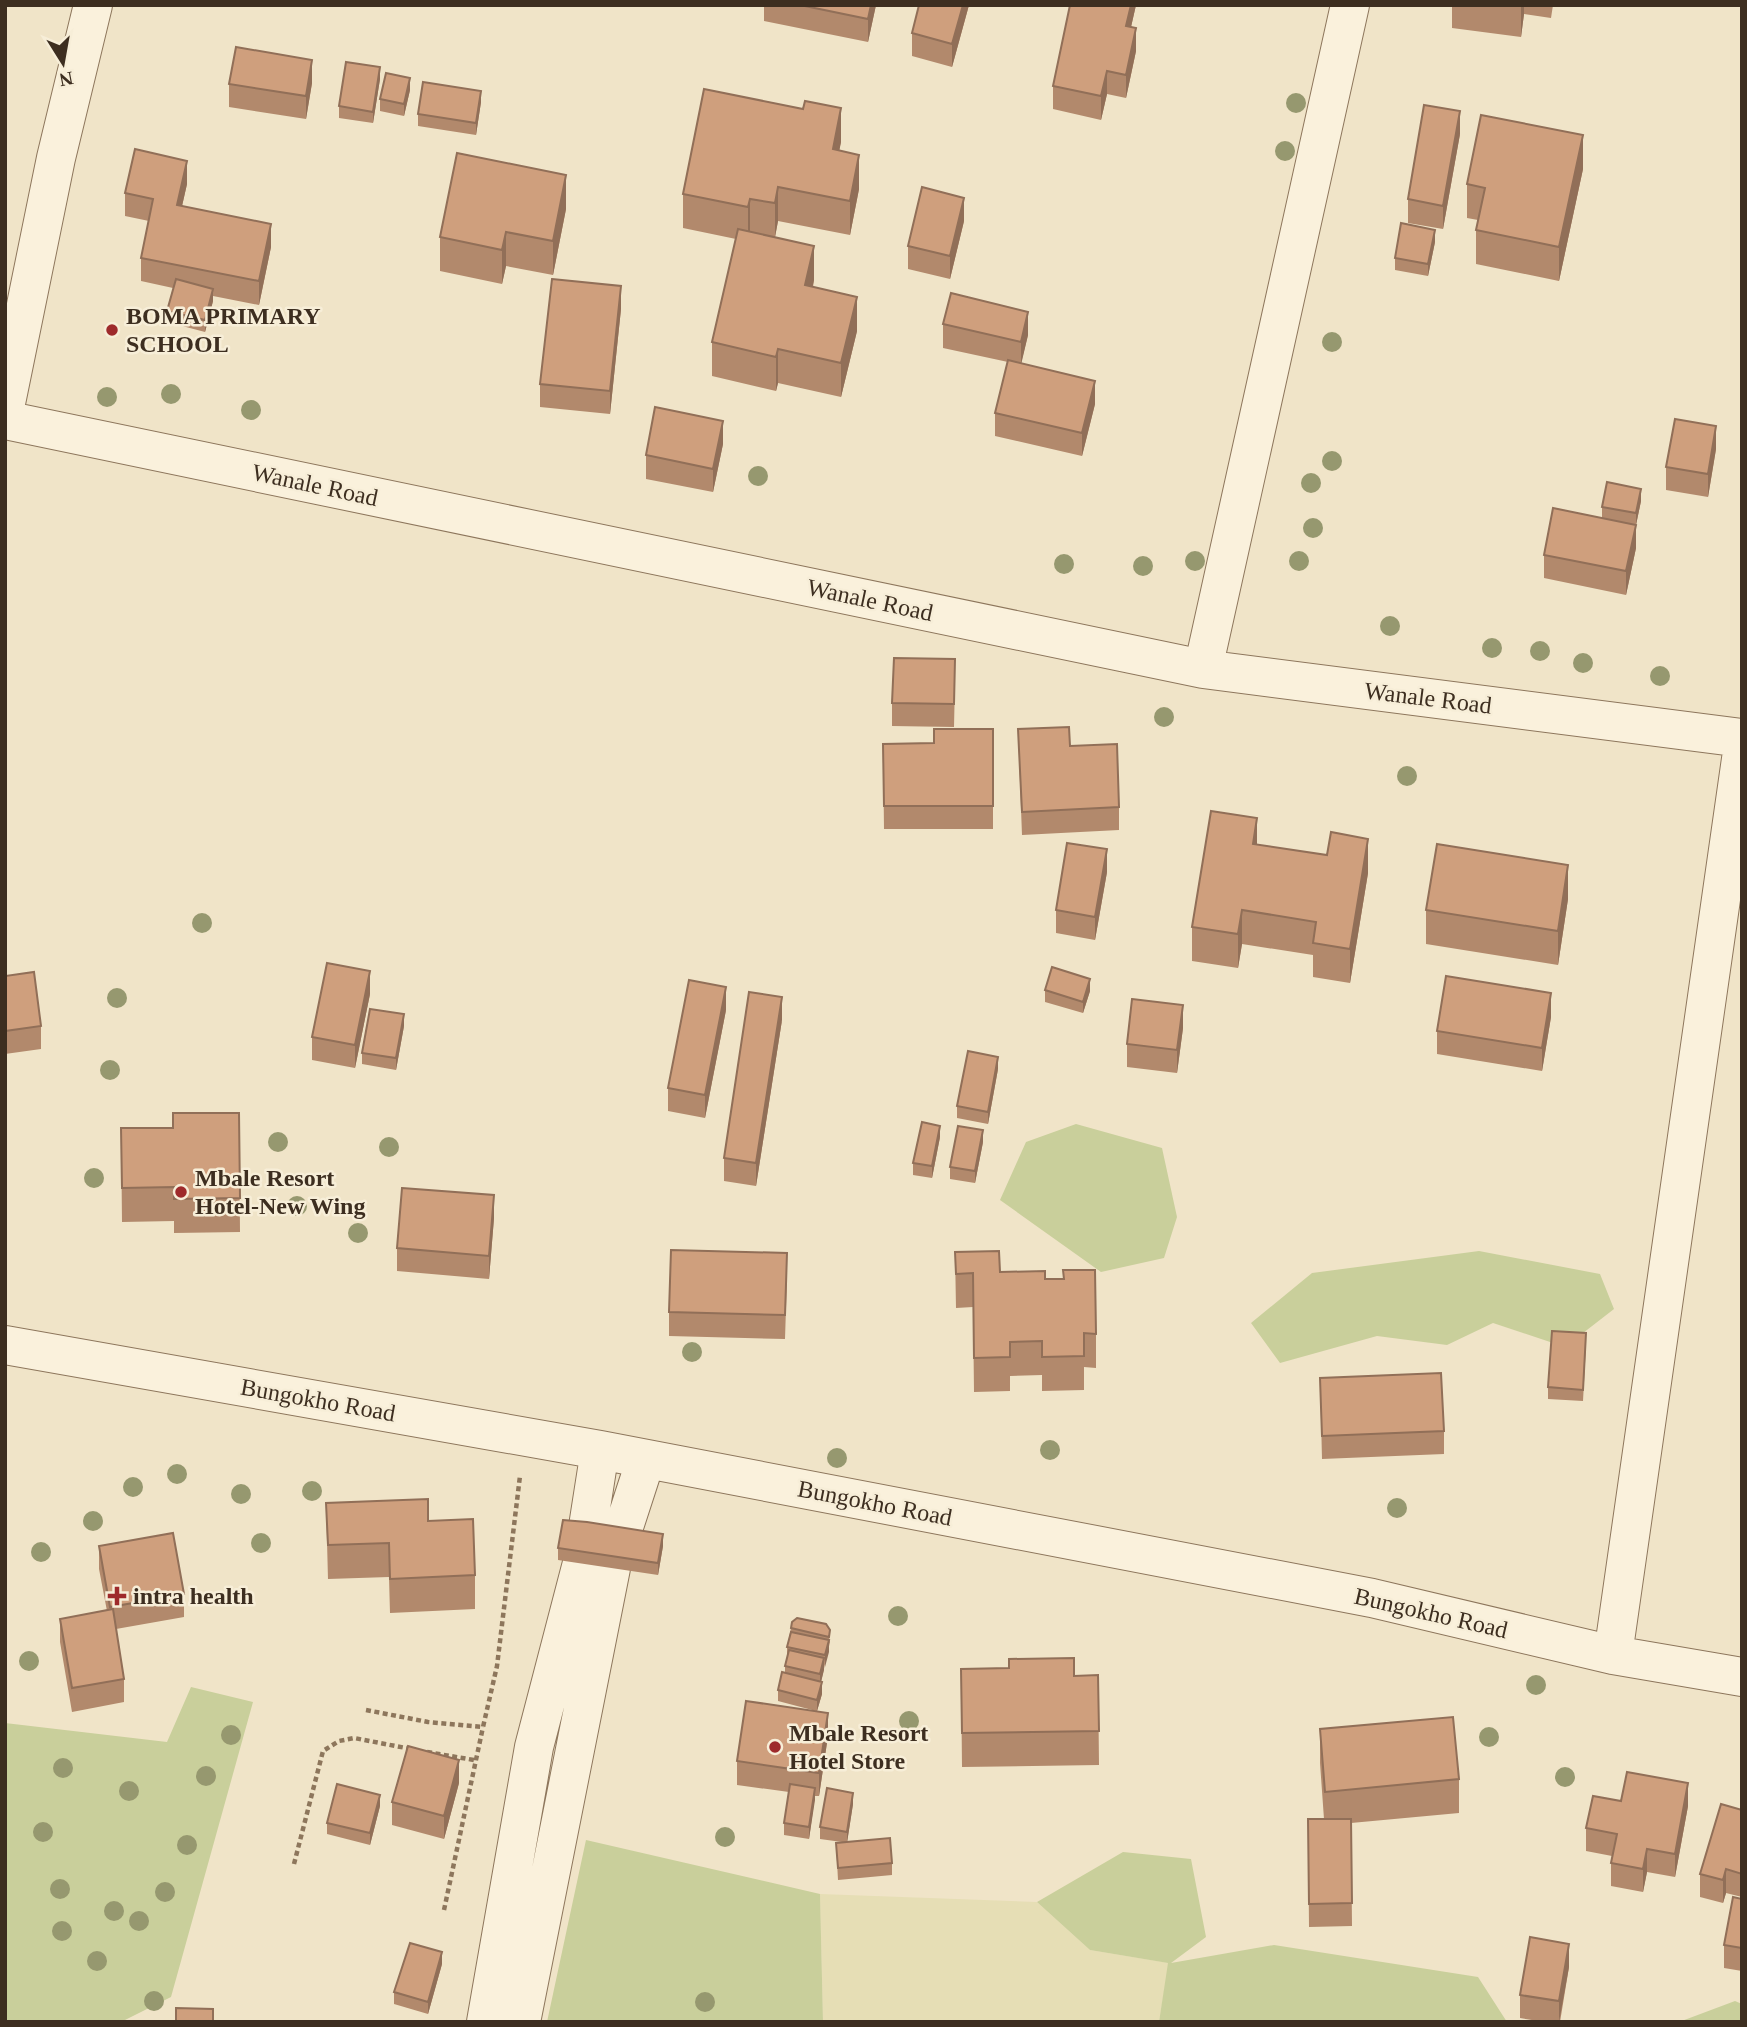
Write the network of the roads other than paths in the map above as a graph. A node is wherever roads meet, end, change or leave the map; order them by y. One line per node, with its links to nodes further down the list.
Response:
1 (93, 5): 3 (street)
2 (1350, 5): 5 (street)
3 (5, 408)
4 (5, 420): 5 (street, Wanale Road)
5 (1203, 669): 6 (street, Wanale Road)
6 (1742, 738)
7 (1742, 751): 12 (street)
8 (5, 1345): 9 (street, Bungokho Road)
9 (600, 1450): 10 (street, Bungokho Road); 11 (street)
10 (646, 1460): 11 (street); 12 (street, Bungokho Road)
11 (600, 1551): 14 (street); 15 (street)
12 (1613, 1655): 13 (street, Bungokho Road)
13 (1742, 1677)
14 (486, 2022)
15 (522, 2022)

